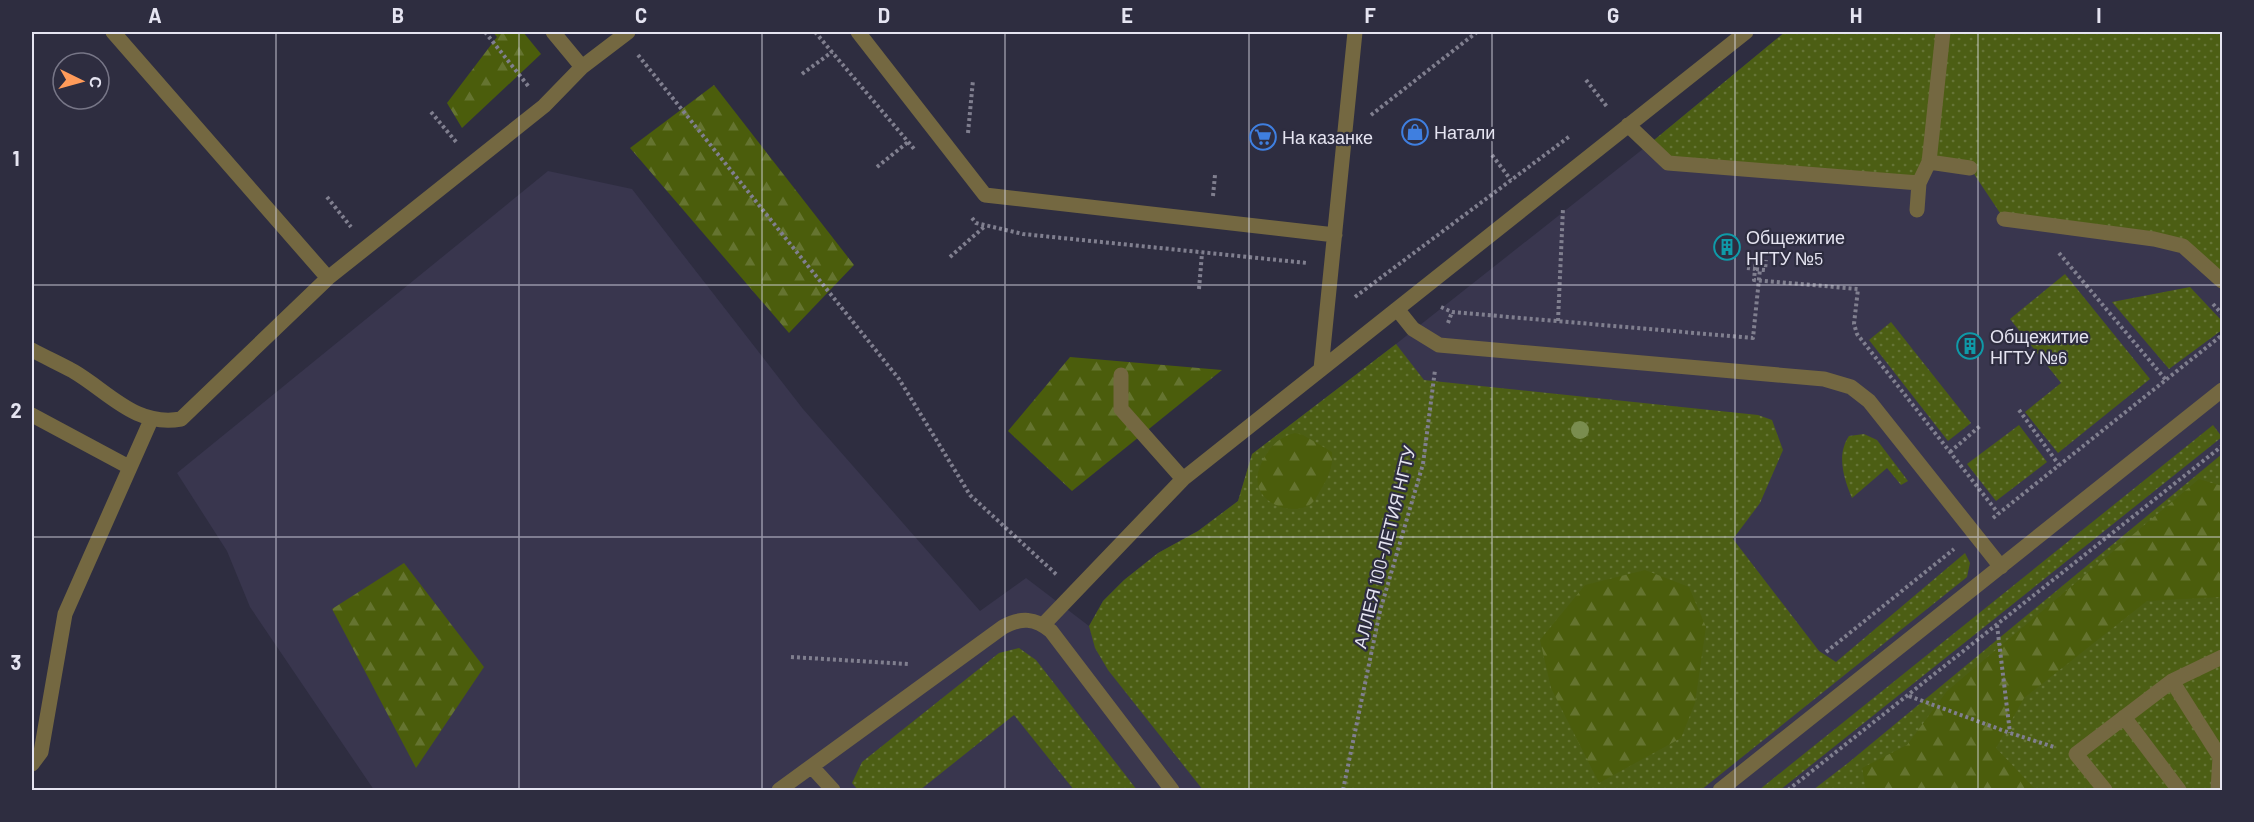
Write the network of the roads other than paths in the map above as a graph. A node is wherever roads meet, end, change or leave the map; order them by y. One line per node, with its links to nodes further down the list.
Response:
1 (113, 32): 16 (lane)
2 (553, 32): 8 (lane)
3 (858, 32): 15 (lane)
4 (1355, 32): 15 (lane)
5 (1746, 32): 9 (lane)
6 (1943, 32): 10 (lane)
7 (625, 34): 8 (lane)
8 (582, 68): 16 (lane)
9 (1628, 125): 12 (lane); 18 (lane)
10 (1929, 162): 11 (lane); 12 (lane)
11 (1970, 168)
12 (1919, 183): 13 (lane)
13 (1917, 210)
14 (2004, 219): 17 (lane)
15 (1335, 235): 20 (lane)
16 (328, 278): 24 (lane)
17 (2223, 281)
18 (1397, 309): 20 (lane); 27 (lane)
19 (32, 350): 24 (lane)
20 (1321, 369): 26 (lane)
21 (1121, 375): 26 (lane)
22 (2223, 390): 27 (lane)
23 (32, 415): 25 (lane)
24 (151, 420): 25 (lane)
25 (129, 467): 32 (lane)
26 (1183, 479): 28 (lane)
27 (2001, 567): 37 (lane)
28 (1043, 625): 33 (lane); 36 (lane)
29 (2223, 657): 30 (lane)
30 (2172, 681): 31 (lane); 40 (lane)
31 (2124, 717): 38 (lane); 39 (lane)
32 (32, 764)
33 (812, 767): 34 (lane); 35 (lane)
34 (779, 790)
35 (833, 790)
36 (1172, 790)
37 (1720, 790)
38 (2105, 790)
39 (2179, 790)
40 (2218, 790)

